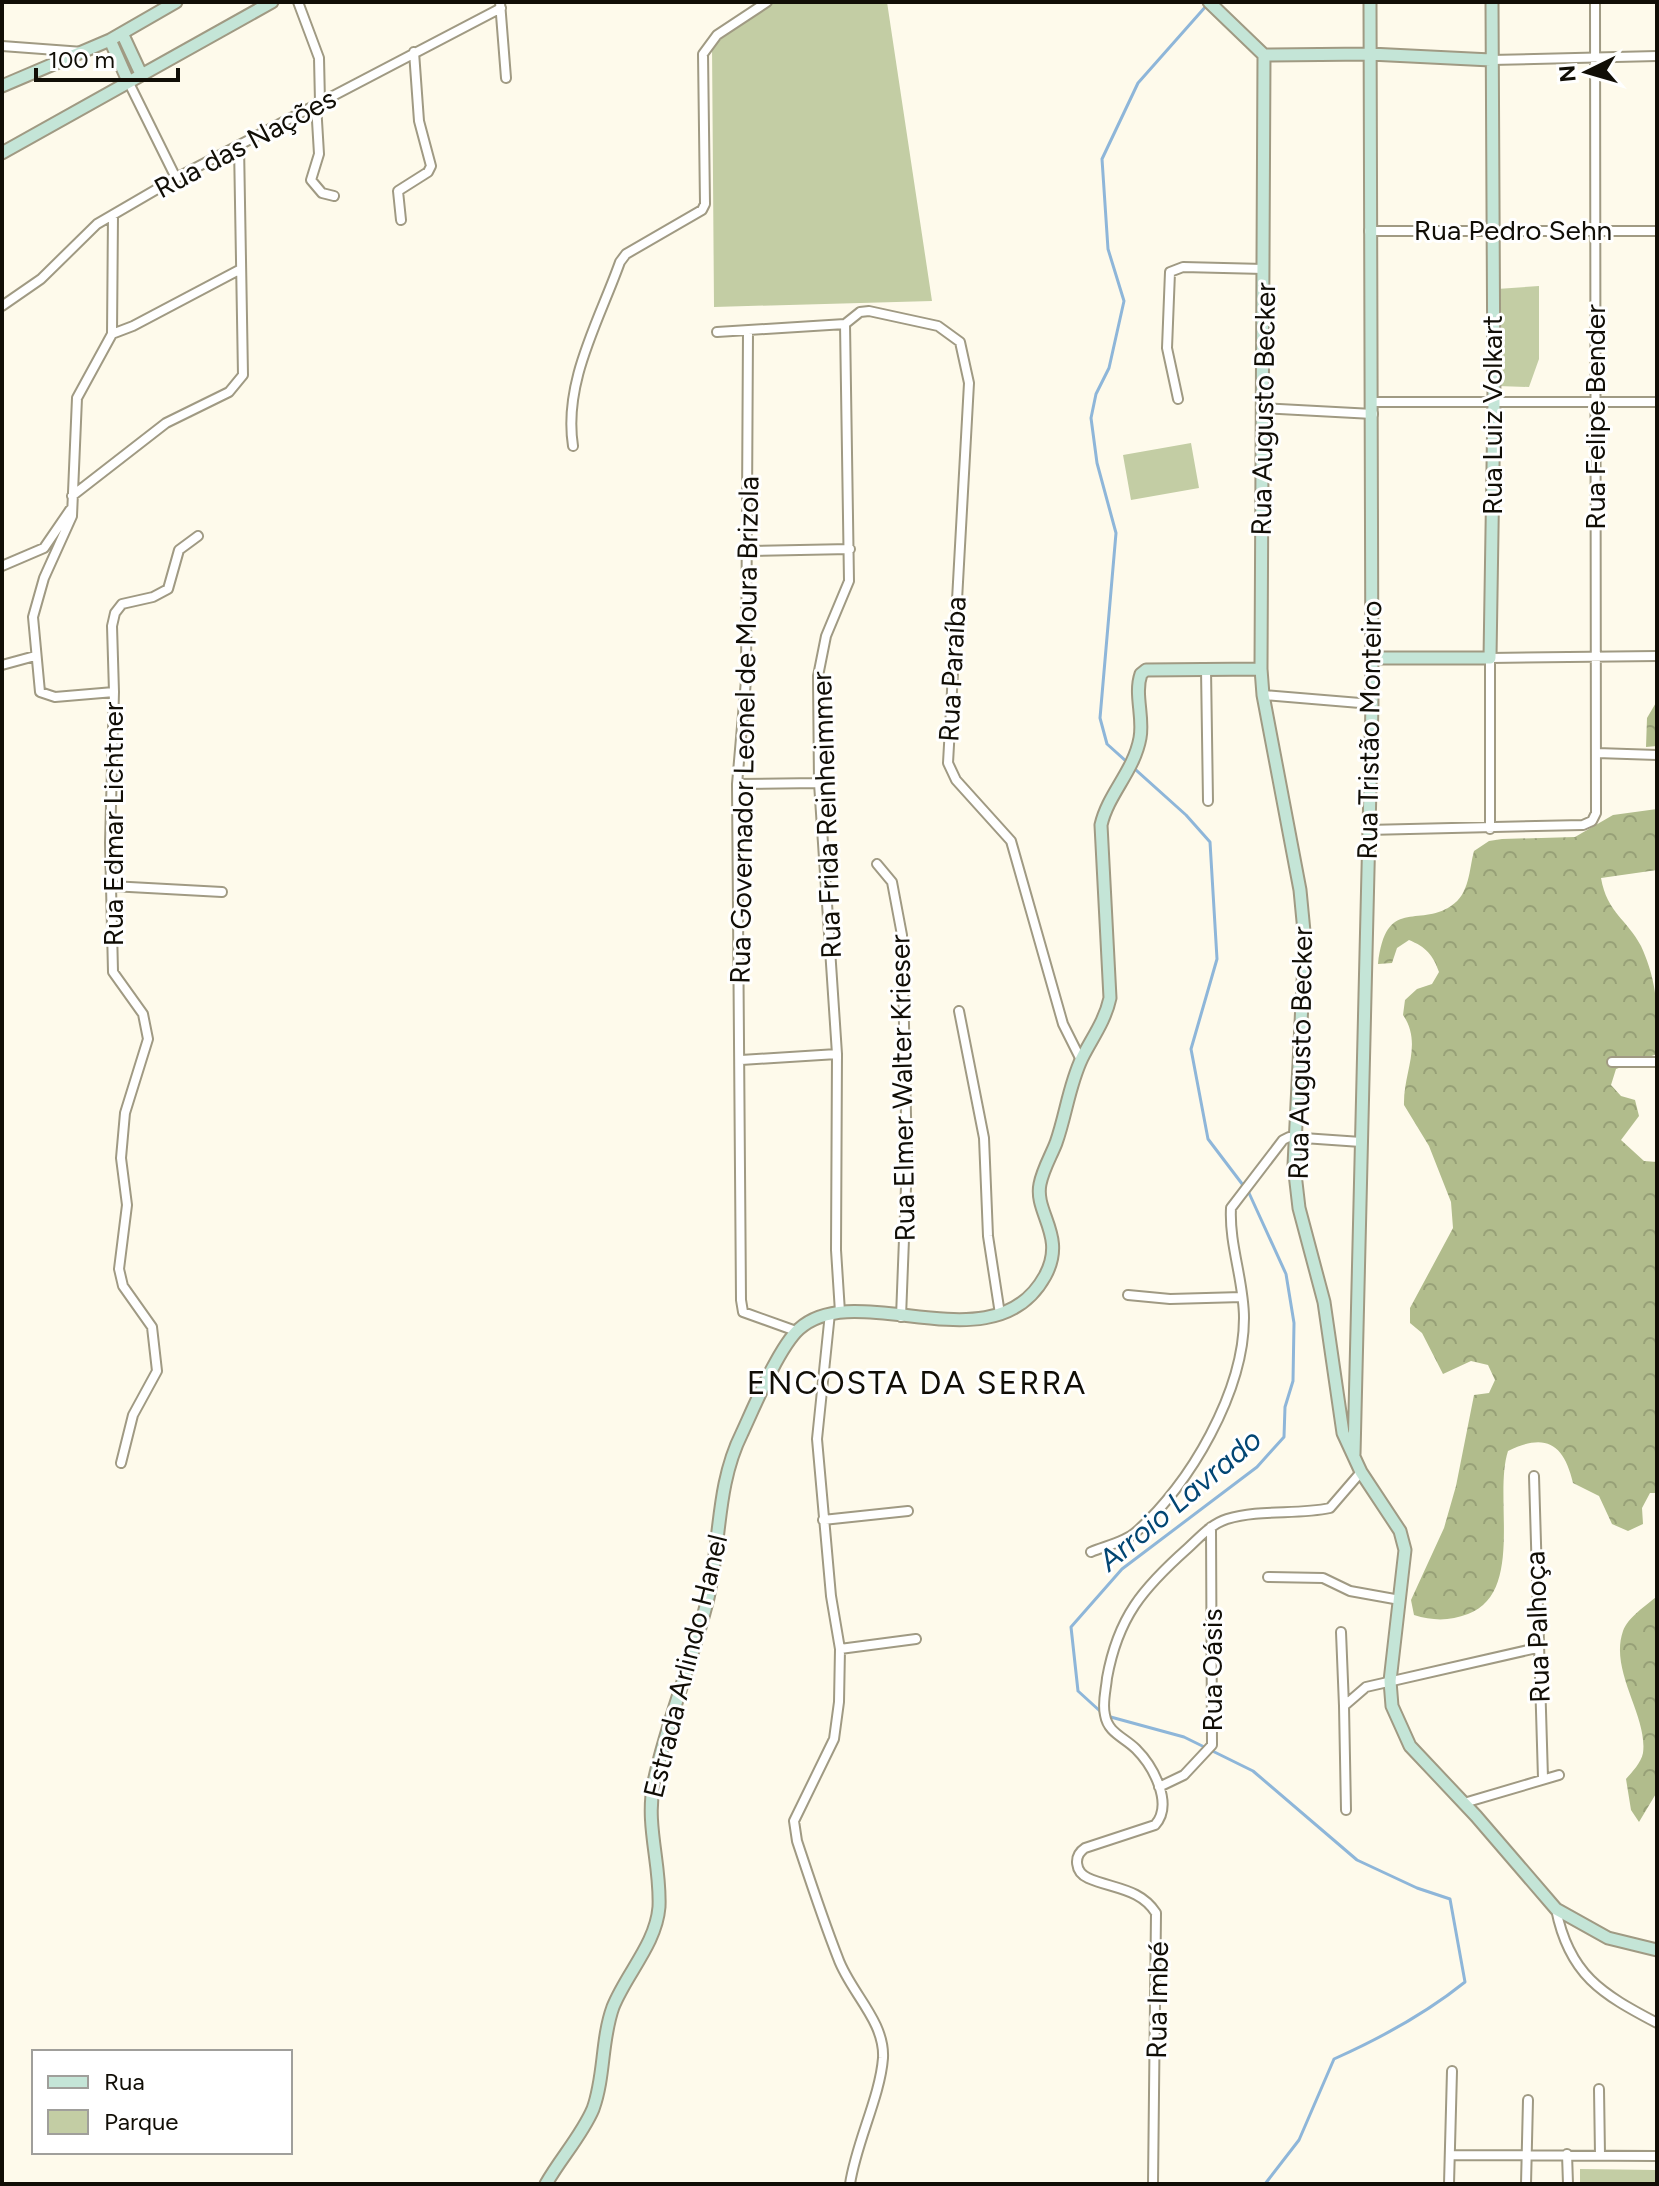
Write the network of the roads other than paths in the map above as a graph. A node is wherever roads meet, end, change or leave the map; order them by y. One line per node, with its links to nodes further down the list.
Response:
1 (176, 2): 10 (street)
2 (272, 2): 20 (street)
3 (298, 2): 24 (street)
4 (767, 2): 48 (street)
5 (1370, 2): 15 (street, Rua Tristão Monteiro)
6 (1492, 2): 19 (street, Rua Luiz Volkart)
7 (1595, 2): 18 (street, Rua Felipe Bender)
8 (501, 5): 14 (street, Rua das Nações); 22 (street)
9 (1214, 6): 16 (street)
10 (122, 33): 11 (street); 20 (street)
11 (110, 40): 13 (street); 21 (street)
12 (2, 46): 13 (street)
13 (83, 52): 23 (street)
14 (414, 52): 24 (street, Rua das Nações); 30 (street)
15 (1370, 54): 16 (street); 19 (street); 33 (street, Rua Tristão Monteiro)
16 (1264, 55): 35 (street, Rua Augusto Becker)
17 (1657, 56): 18 (street)
18 (1595, 57): 19 (street); 32 (street, Rua Felipe Bender)
19 (1491, 60): 31 (street, Rua Luiz Volkart)
20 (138, 69): 21 (street)
21 (126, 76): 26 (street); 27 (street)
22 (506, 78)
23 (2, 86)
24 (318, 103): 25 (street, Rua das Nações); 28 (street)
25 (239, 145): 27 (street, Rua das Nações); 36 (street)
26 (2, 153)
27 (176, 178): 29 (street, Rua das Nações)
28 (334, 196)
29 (113, 215): 37 (street, Rua das Nações); 41 (street)
30 (401, 220)
31 (1493, 229): 32 (street, Rua Pedro Sehn); 33 (street, Rua Pedro Sehn); 45 (street, Rua Luiz Volkart)
32 (1596, 230): 34 (street, Rua Pedro Sehn); 43 (street, Rua Felipe Bender)
33 (1369, 231): 47 (street, Rua Tristão Monteiro)
34 (1657, 231)
35 (1264, 269): 42 (street); 46 (street, Rua Augusto Becker)
36 (239, 270): 41 (street); 49 (street)
37 (2, 306)
38 (845, 324): 40 (street); 51 (street, Rua Frida Reinheimmer); 78 (street, Rua Paraíba)
39 (717, 332): 40 (street)
40 (748, 332): 52 (street, Rua Governador Leonel de Moura Brizola)
41 (112, 334): 49 (street)
42 (1178, 399)
43 (1595, 402): 44 (street); 45 (street); 55 (street, Rua Felipe Bender)
44 (1657, 402)
45 (1494, 404): 47 (street); 58 (street, Rua Luiz Volkart)
46 (1261, 408): 47 (street); 61 (street, Rua Augusto Becker)
47 (1373, 408): 57 (street, Rua Tristão Monteiro)
48 (573, 446)
49 (72, 501): 53 (street); 54 (street)
50 (198, 536): 62 (street, Rua Edmar Lichtner)
51 (850, 549): 52 (street); 67 (street, Rua Frida Reinheimmer)
52 (748, 551): 68 (street, Rua Governador Leonel de Moura Brizola)
53 (2, 566)
54 (35, 656): 59 (street); 62 (street)
55 (1596, 656): 56 (street); 58 (street); 65 (street, Rua Felipe Bender)
56 (1657, 656)
57 (1372, 658): 58 (street); 64 (street, Rua Tristão Monteiro)
58 (1490, 658): 70 (street, Rua Luiz Volkart)
59 (2, 665)
60 (1206, 669): 61 (street); 69 (street); 78 (street)
61 (1261, 669): 63 (street, Rua Augusto Becker)
62 (114, 692): 73 (street, Rua Edmar Lichtner)
63 (1263, 695): 64 (street); 81 (street, Rua Augusto Becker)
64 (1372, 704): 71 (street, Rua Tristão Monteiro)
65 (1597, 753): 66 (street); 70 (street, Rua Felipe Bender)
66 (1657, 755)
67 (819, 783): 68 (street); 76 (street, Rua Frida Reinheimmer)
68 (737, 784): 77 (street, Rua Governador Leonel de Moura Brizola)
69 (1208, 801)
70 (1490, 829): 71 (street)
71 (1366, 830): 82 (street, Rua Tristão Monteiro)
72 (877, 864): 87 (street, Rua Elmer Walter Krieser)
73 (111, 886): 74 (street); 90 (street, Rua Edmar Lichtner)
74 (222, 892)
75 (959, 1011): 86 (street)
76 (837, 1054): 77 (street); 85 (street, Rua Frida Reinheimmer)
77 (741, 1060): 88 (street, Rua Governador Leonel de Moura Brizola)
78 (1081, 1060): 86 (street)
79 (1612, 1062): 80 (street)
80 (1657, 1062)
81 (1295, 1138): 82 (street); 84 (street); 89 (street, Rua Augusto Becker)
82 (1361, 1142): 89 (street, Rua Tristão Monteiro)
83 (1128, 1295): 84 (street)
84 (1242, 1297): 96 (street)
85 (835, 1313): 87 (street); 88 (street); 94 (street, Rua Frida Reinheimmer)
86 (1000, 1314): 87 (street)
87 (901, 1318)
88 (796, 1331): 121 (street, Estrada Arlindo Hanel)
89 (1353, 1458): 91 (street, Rua Augusto Becker)
90 (121, 1463)
91 (1361, 1472): 95 (street); 98 (street, Rua Augusto Becker)
92 (1534, 1476): 101 (street, Rua Palhoça)
93 (908, 1511): 94 (street)
94 (823, 1520): 102 (street, Rua Frida Reinheimmer)
95 (1211, 1527): 107 (street, Rua Oásis); 107 (street)
96 (1091, 1552)
97 (1268, 1577): 98 (street)
98 (1400, 1600): 103 (street, Rua Augusto Becker)
99 (1341, 1632): 104 (street)
100 (916, 1639): 102 (street)
101 (1537, 1648): 103 (street); 106 (street, Rua Palhoça)
102 (840, 1649): 122 (street, Rua Frida Reinheimmer)
103 (1390, 1681): 104 (street); 108 (street, Rua Augusto Becker)
104 (1344, 1706): 109 (street)
105 (1559, 1775): 106 (street)
106 (1543, 1778): 108 (street)
107 (1159, 1787): 123 (street, Rua Imbé)
108 (1464, 1803): 110 (street, Rua Augusto Becker)
109 (1346, 1810)
110 (1556, 1909): 111 (street); 112 (street, Rua Augusto Becker)
111 (1657, 1950)
112 (1657, 2023)
113 (1452, 2071): 117 (street)
114 (1599, 2089): 118 (street)
115 (1528, 2100): 119 (street)
116 (1567, 2154): 118 (street); 119 (street); 126 (street)
117 (1451, 2155): 119 (street); 124 (street)
118 (1600, 2155): 120 (street)
119 (1526, 2156): 125 (street)
120 (1657, 2156)
121 (546, 2184)
122 (850, 2184)
123 (1153, 2184)
124 (1449, 2184)
125 (1526, 2184)
126 (1568, 2184)

